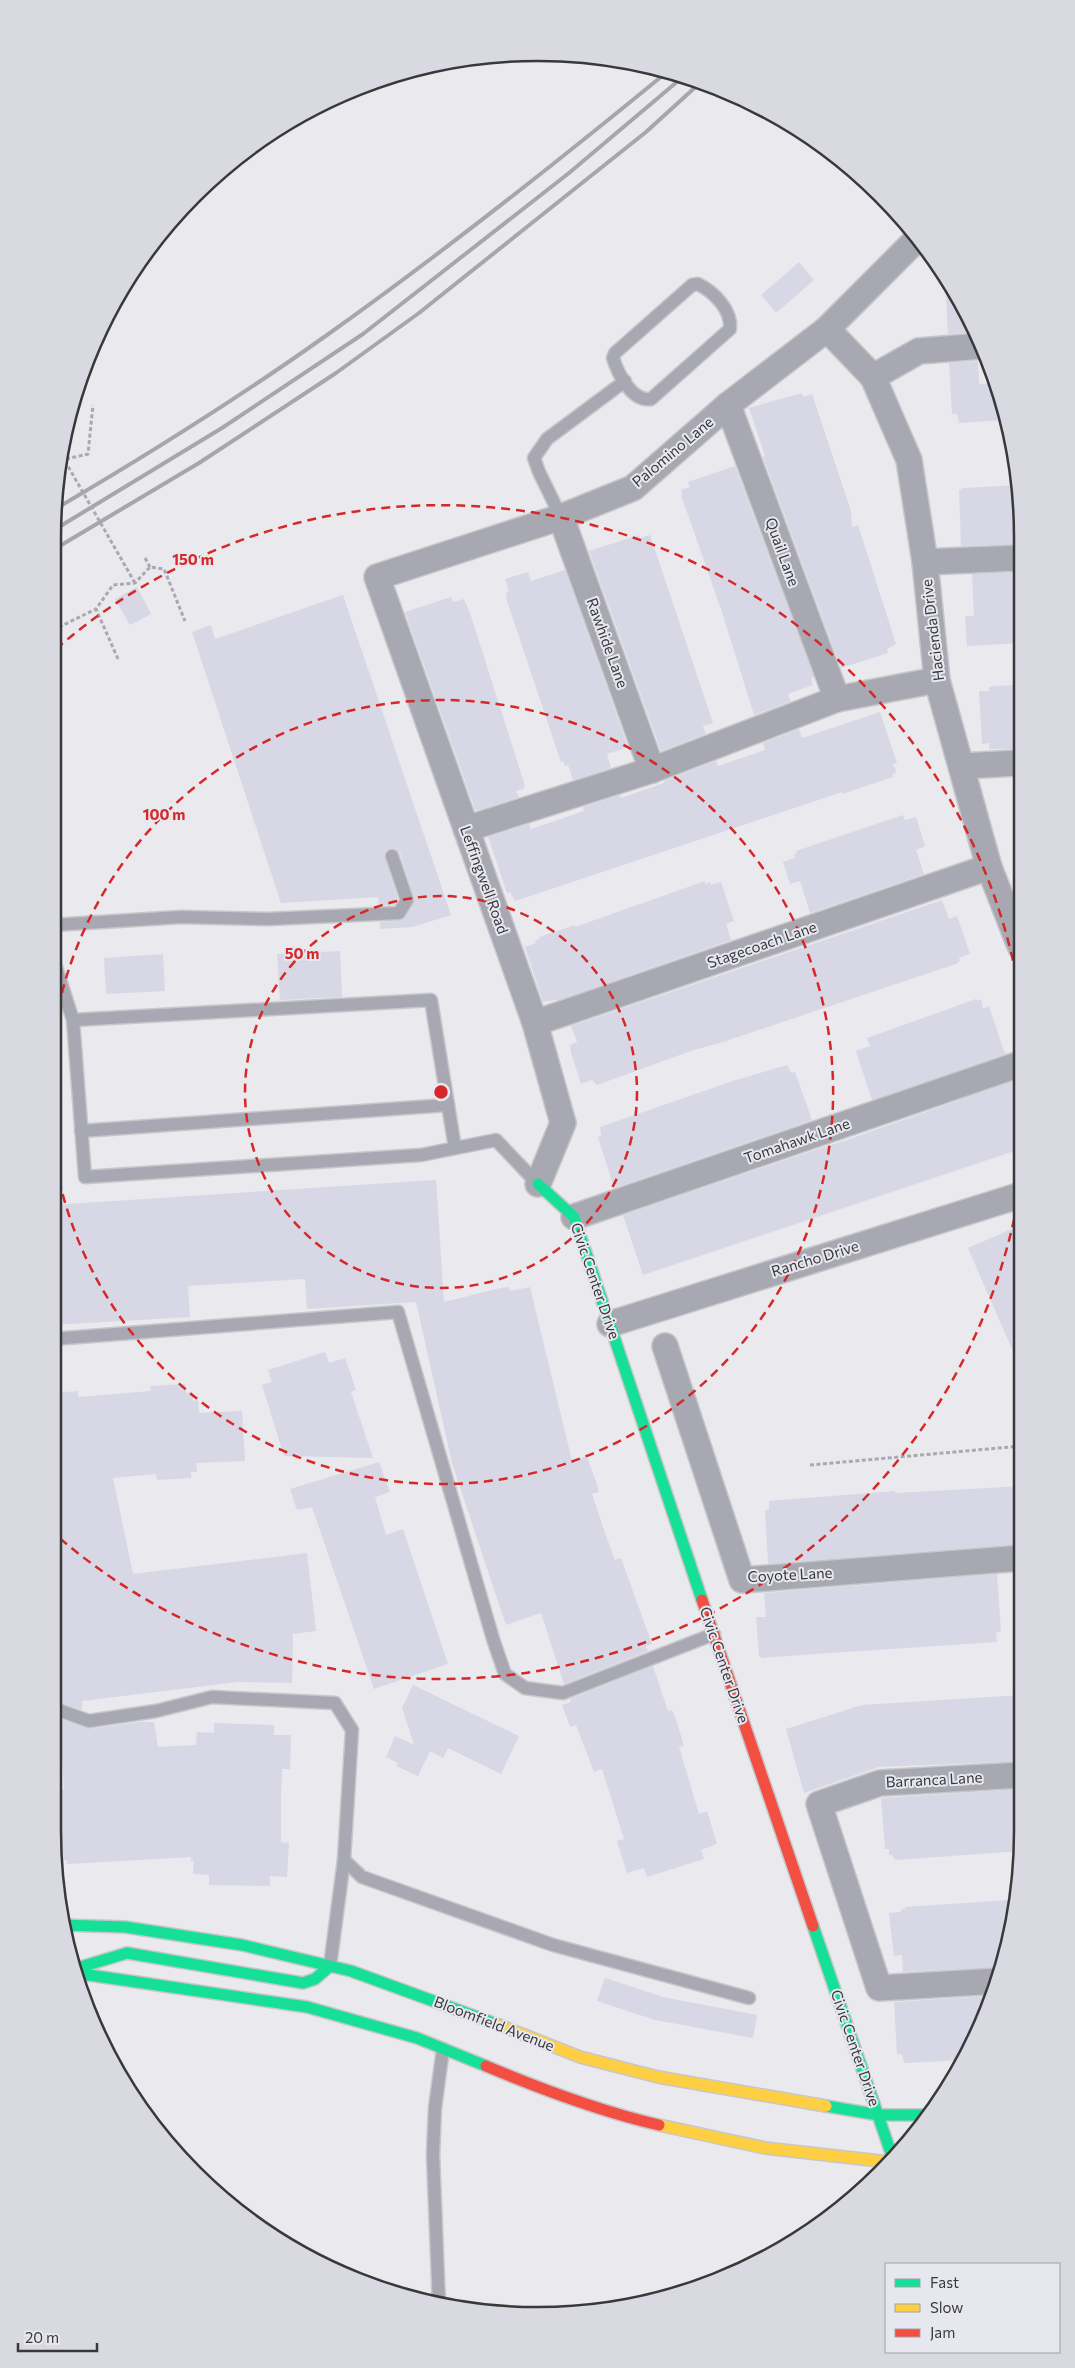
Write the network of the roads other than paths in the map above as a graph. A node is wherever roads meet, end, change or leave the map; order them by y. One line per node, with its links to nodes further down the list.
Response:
1 (912, 244): 2 (street, Palomino Lane)
2 (827, 329): 4 (street, Hacienda Drive); 6 (street, Palomino Lane)
3 (973, 347): 4 (street)
4 (873, 377): 9 (street, Hacienda Drive)
5 (625, 381): 5 (lane); 7 (lane)
6 (728, 405): 7 (street, Palomino Lane); 12 (street, Quail Lane)
7 (561, 517): 10 (street, Palomino Lane); 15 (street, Rawhide Lane)
8 (1014, 558): 9 (street)
9 (925, 562): 11 (street, Hacienda Drive)
10 (377, 577): 16 (street, Leffingwell Road)
11 (938, 680): 12 (street); 14 (street, Hacienda Drive)
12 (837, 699): 15 (street)
13 (1014, 762): 14 (street)
14 (962, 766): 18 (street, Hacienda Drive)
15 (652, 770): 16 (street)
16 (466, 829): 23 (street, Leffingwell Road)
17 (392, 856): 19 (lane)
18 (989, 866): 20 (street, Hacienda Drive); 23 (street, Stagecoach Lane)
19 (61, 924)
20 (1014, 931)
21 (61, 985): 22 (lane)
22 (73, 1020): 25 (lane); 26 (lane)
23 (534, 1023): 28 (street, Leffingwell Road)
24 (1014, 1066): 30 (street, Tomahawk Lane)
25 (448, 1106): 26 (lane); 27 (lane)
26 (81, 1131): 27 (lane)
27 (455, 1148): 28 (lane)
28 (538, 1184): 30 (main road, Civic Center Drive)
29 (1014, 1197): 31 (street, Rancho Drive)
30 (574, 1218): 31 (main road, Civic Center Drive)
31 (610, 1324): 35 (main road, Civic Center Drive)
32 (61, 1339): 35 (lane)
33 (665, 1346): 34 (street, Coyote Lane)
34 (1014, 1559)
35 (714, 1634): 47 (main road, Civic Center Drive)
36 (61, 1711): 38 (lane)
37 (1014, 1775): 43 (street, Barranca Lane)
38 (344, 1860): 40 (lane); 44 (lane)
39 (71, 1925): 40 (main road, Bloomfield Avenue)
40 (330, 1966): 41 (main road); 47 (main road, Bloomfield Avenue)
41 (81, 1967)
42 (84, 1974): 45 (main road)
43 (989, 1982)
44 (749, 1998)
45 (445, 2045): 49 (main road); 50 (lane)
46 (918, 2115): 47 (main road, Bloomfield Avenue)
47 (879, 2116): 48 (main road, Civic Center Drive)
48 (890, 2150)
49 (880, 2161)
50 (439, 2297)

